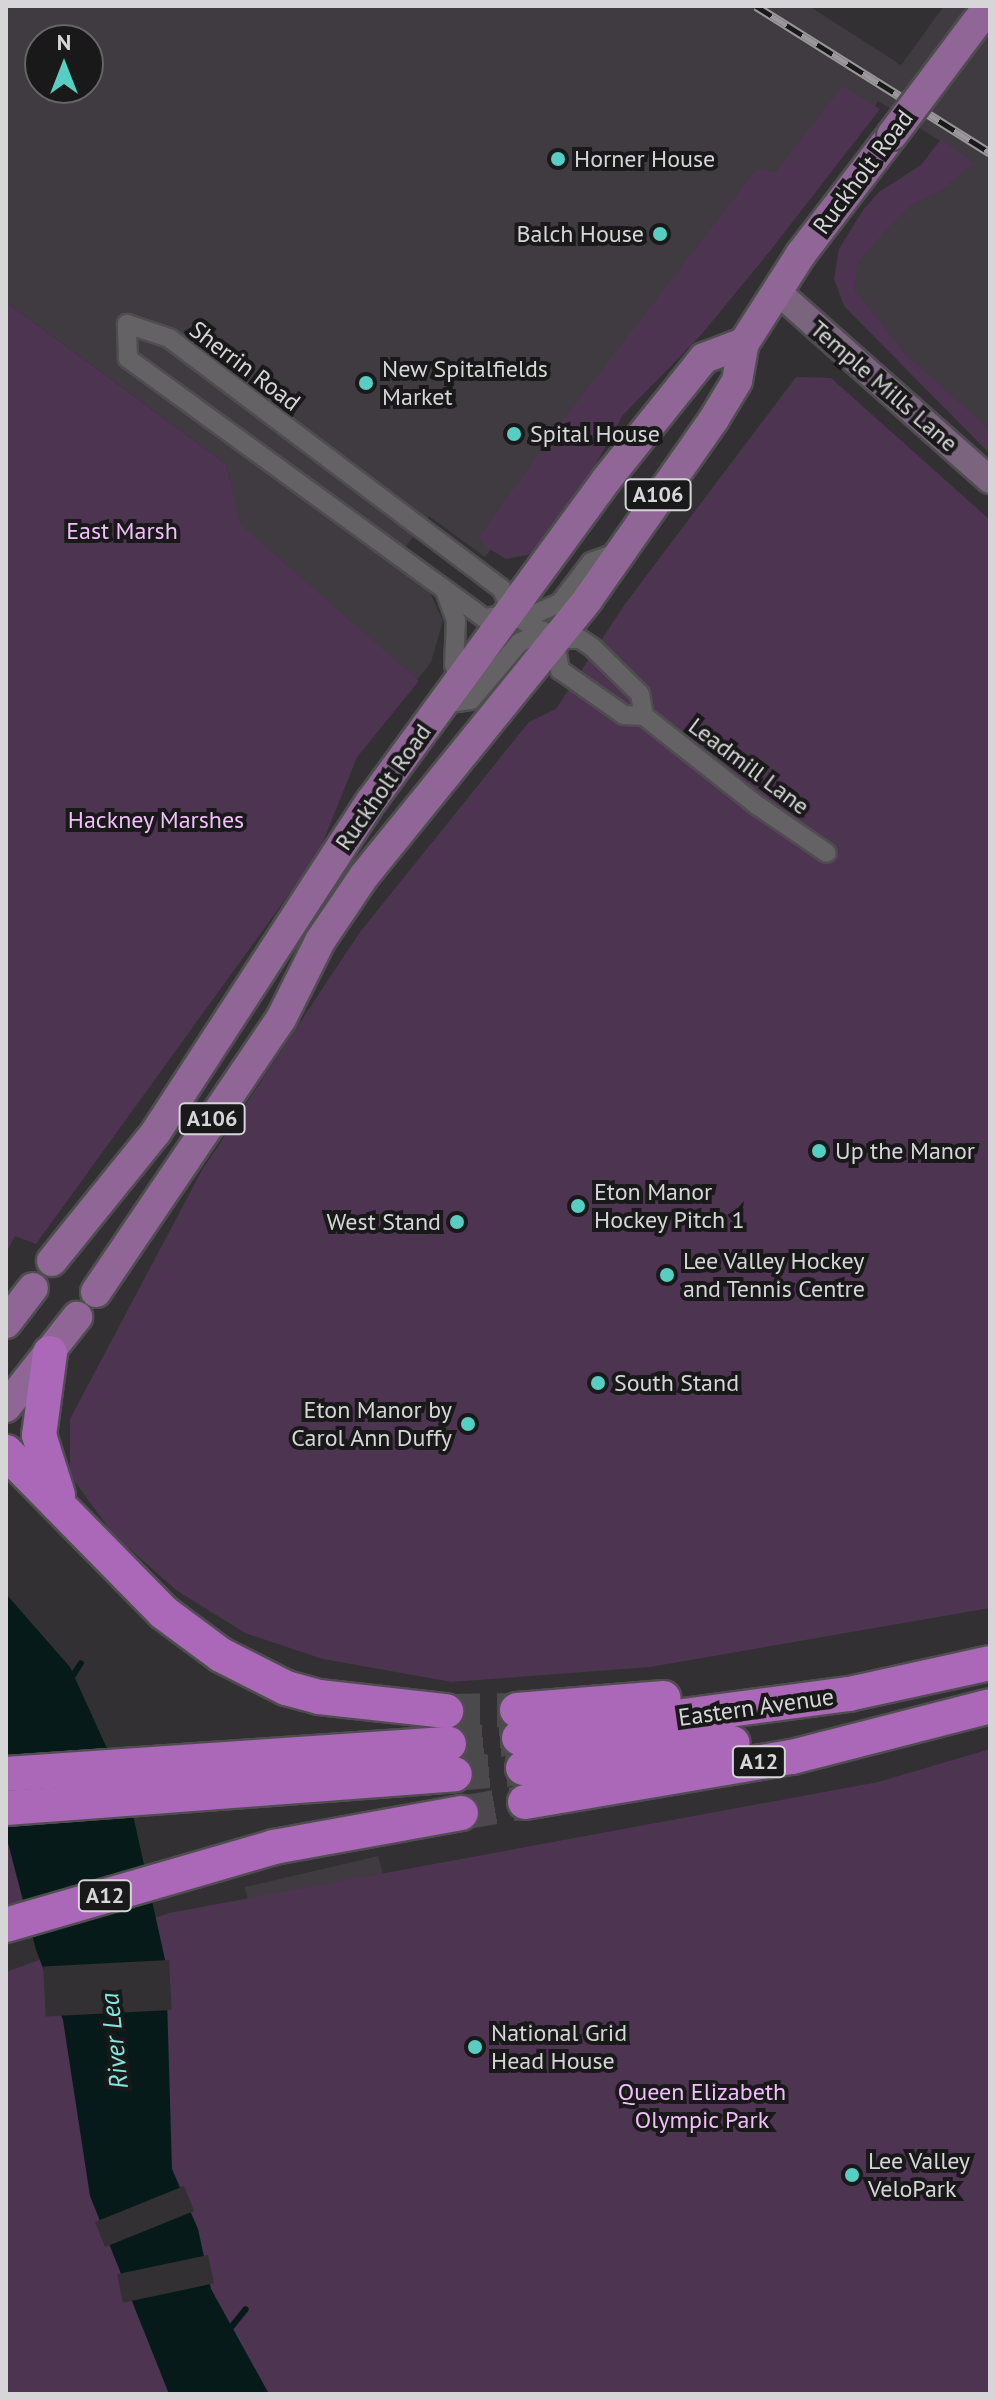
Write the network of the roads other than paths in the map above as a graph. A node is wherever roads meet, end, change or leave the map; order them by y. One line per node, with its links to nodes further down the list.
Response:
1 (989, 6): 2 (main road, Ruckholt Road / A106, bridge)
2 (778, 292): 3 (main road, Ruckholt Road / A106); 4 (street, Temple Mills Lane)
3 (744, 343): 5 (main road, Ruckholt Road / A106); 7 (main road, Ruckholt Road / A106)
4 (990, 480)
5 (616, 553): 7 (street); 8 (main road, Ruckholt Road / A106)
6 (441, 587): 7 (street, Sherrin Road); 7 (street, Sherrin Road); 9 (street)
7 (518, 616): 8 (street, Leadmill Lane); 9 (main road, Ruckholt Road / A106)
8 (548, 635): 9 (street); 10 (street, Leadmill Lane); 10 (street, Leadmill Lane); 14 (main road, Ruckholt Road / A106)
9 (451, 692): 12 (main road, Ruckholt Road / A106)
10 (644, 716): 11 (street, Leadmill Lane)
11 (827, 853)
12 (52, 1261)
13 (33, 1288): 16 (main road)
14 (96, 1292)
15 (77, 1317): 17 (main road)
16 (6, 1323)
17 (50, 1353): 18 (main road); 20 (highway)
18 (6, 1407)
19 (6, 1452): 20 (highway)
20 (63, 1506): 23 (highway)
21 (990, 1663): 22 (highway, Eastern Avenue / A12)
22 (990, 1705): 25 (highway, A12)
23 (450, 1743): 24 (highway); 26 (highway)
24 (6, 1774)
25 (525, 1802)
26 (6, 1808)
27 (461, 1813): 28 (highway, A12)
28 (6, 1925)

